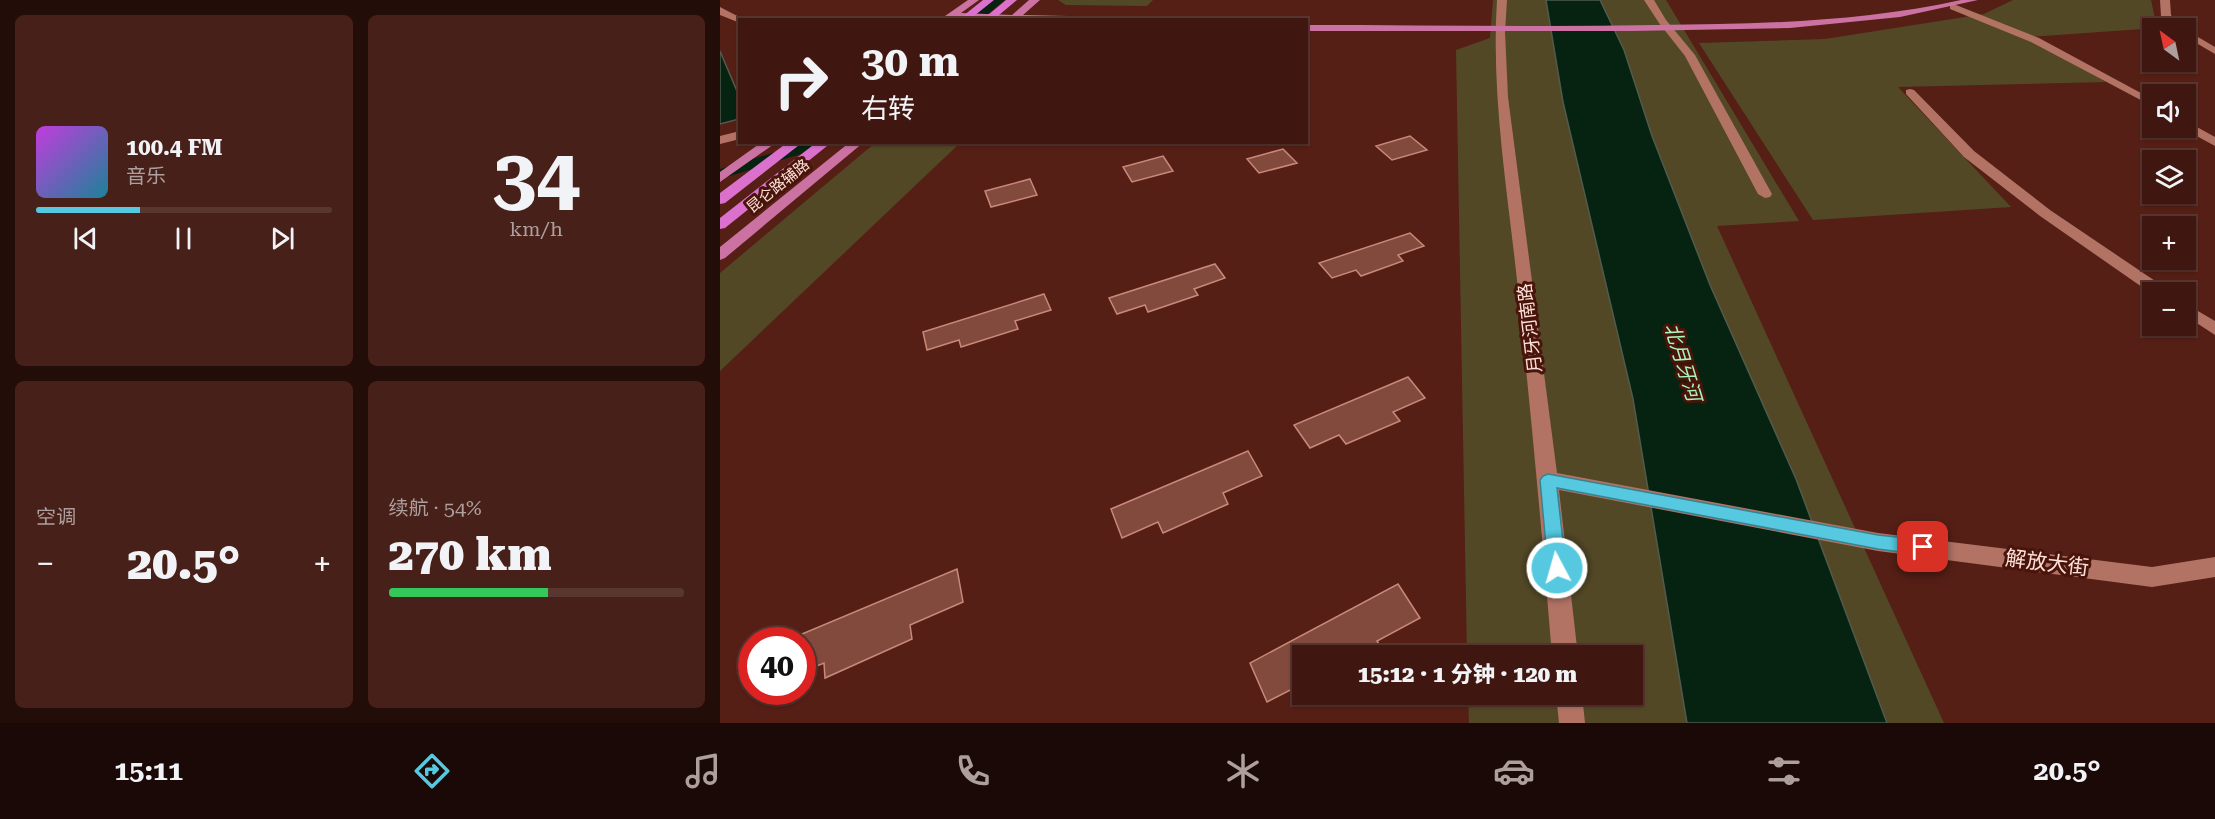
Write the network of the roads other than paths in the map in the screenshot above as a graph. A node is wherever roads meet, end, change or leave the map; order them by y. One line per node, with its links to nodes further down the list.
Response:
1 (974, 0): 12 (main road)
2 (989, 0): 13 (highway)
3 (1012, 0): 14 (highway)
4 (1035, 0): 16 (main road)
5 (1502, 0): 20 (street, 月牙河南路)
6 (1649, 0): 21 (street)
7 (1922, 0): 21 (main road)
8 (1973, 0): 21 (main road)
9 (2165, 0): 17 (street)
10 (1953, 8): 26 (street)
11 (720, 10): 18 (street)
12 (948, 18): 15 (main road)
13 (965, 18)
14 (989, 18)
15 (1005, 18)
16 (1013, 18)
17 (2168, 18)
18 (738, 19)
19 (1308, 20): 20 (main road)
20 (1500, 24): 21 (main road); 22 (main road); 43 (street, 月牙河南路)
21 (1665, 25): 36 (street)
22 (1308, 28)
23 (2196, 39): 24 (street)
24 (2215, 51)
25 (1910, 93): 40 (street)
26 (2142, 98)
27 (2196, 131): 30 (street)
28 (738, 136): 29 (street)
29 (720, 140)
30 (2215, 142)
31 (794, 144): 37 (highway)
32 (823, 144): 38 (highway)
33 (856, 144): 39 (main road, 昆仑路辅路)
34 (766, 146): 35 (main road)
35 (720, 178)
36 (1765, 194)
37 (720, 200)
38 (720, 225)
39 (720, 255)
40 (2146, 282)
41 (2196, 316): 42 (street)
42 (2215, 329)
43 (1548, 480): 44 (street, 解放大街); 45 (street, 月牙河南路)
44 (2215, 567)
45 (1565, 645)
46 (1570, 705): 47 (street)
47 (1572, 723)

